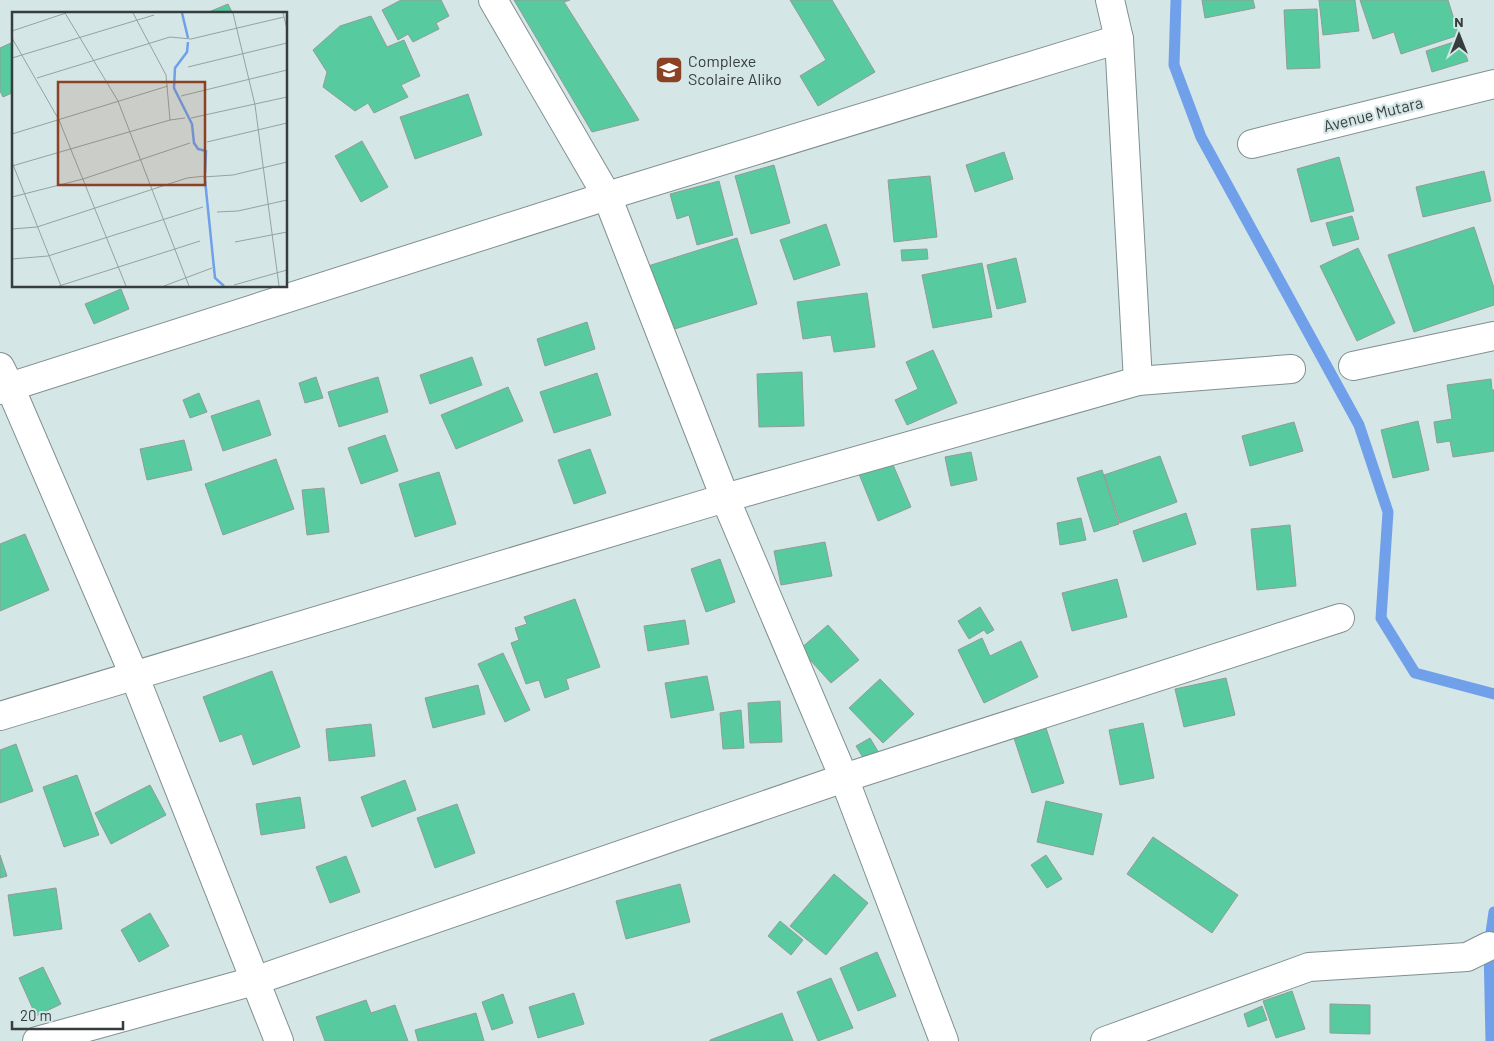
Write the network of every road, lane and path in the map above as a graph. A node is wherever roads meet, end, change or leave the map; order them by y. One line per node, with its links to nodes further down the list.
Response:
1 (493, 0): 6 (street)
2 (1110, 0): 3 (street)
3 (1118, 39): 6 (street); 11 (street)
4 (1494, 84): 5 (street, Avenue Mutara)
5 (1252, 144)
6 (607, 196): 10 (street); 12 (street)
7 (1494, 336): 8 (street)
8 (1353, 366)
9 (1291, 369): 11 (street)
10 (4, 381): 14 (street)
11 (1138, 381): 12 (street)
12 (725, 498): 14 (street); 16 (street)
13 (1340, 618): 16 (street)
14 (134, 675): 15 (street); 18 (street)
15 (0, 716)
16 (844, 778): 18 (street); 21 (street)
17 (1483, 953): 22 (street)
18 (254, 981): 19 (street); 20 (street)
19 (37, 1041)
20 (279, 1041)
21 (944, 1041)
22 (1105, 1041)

